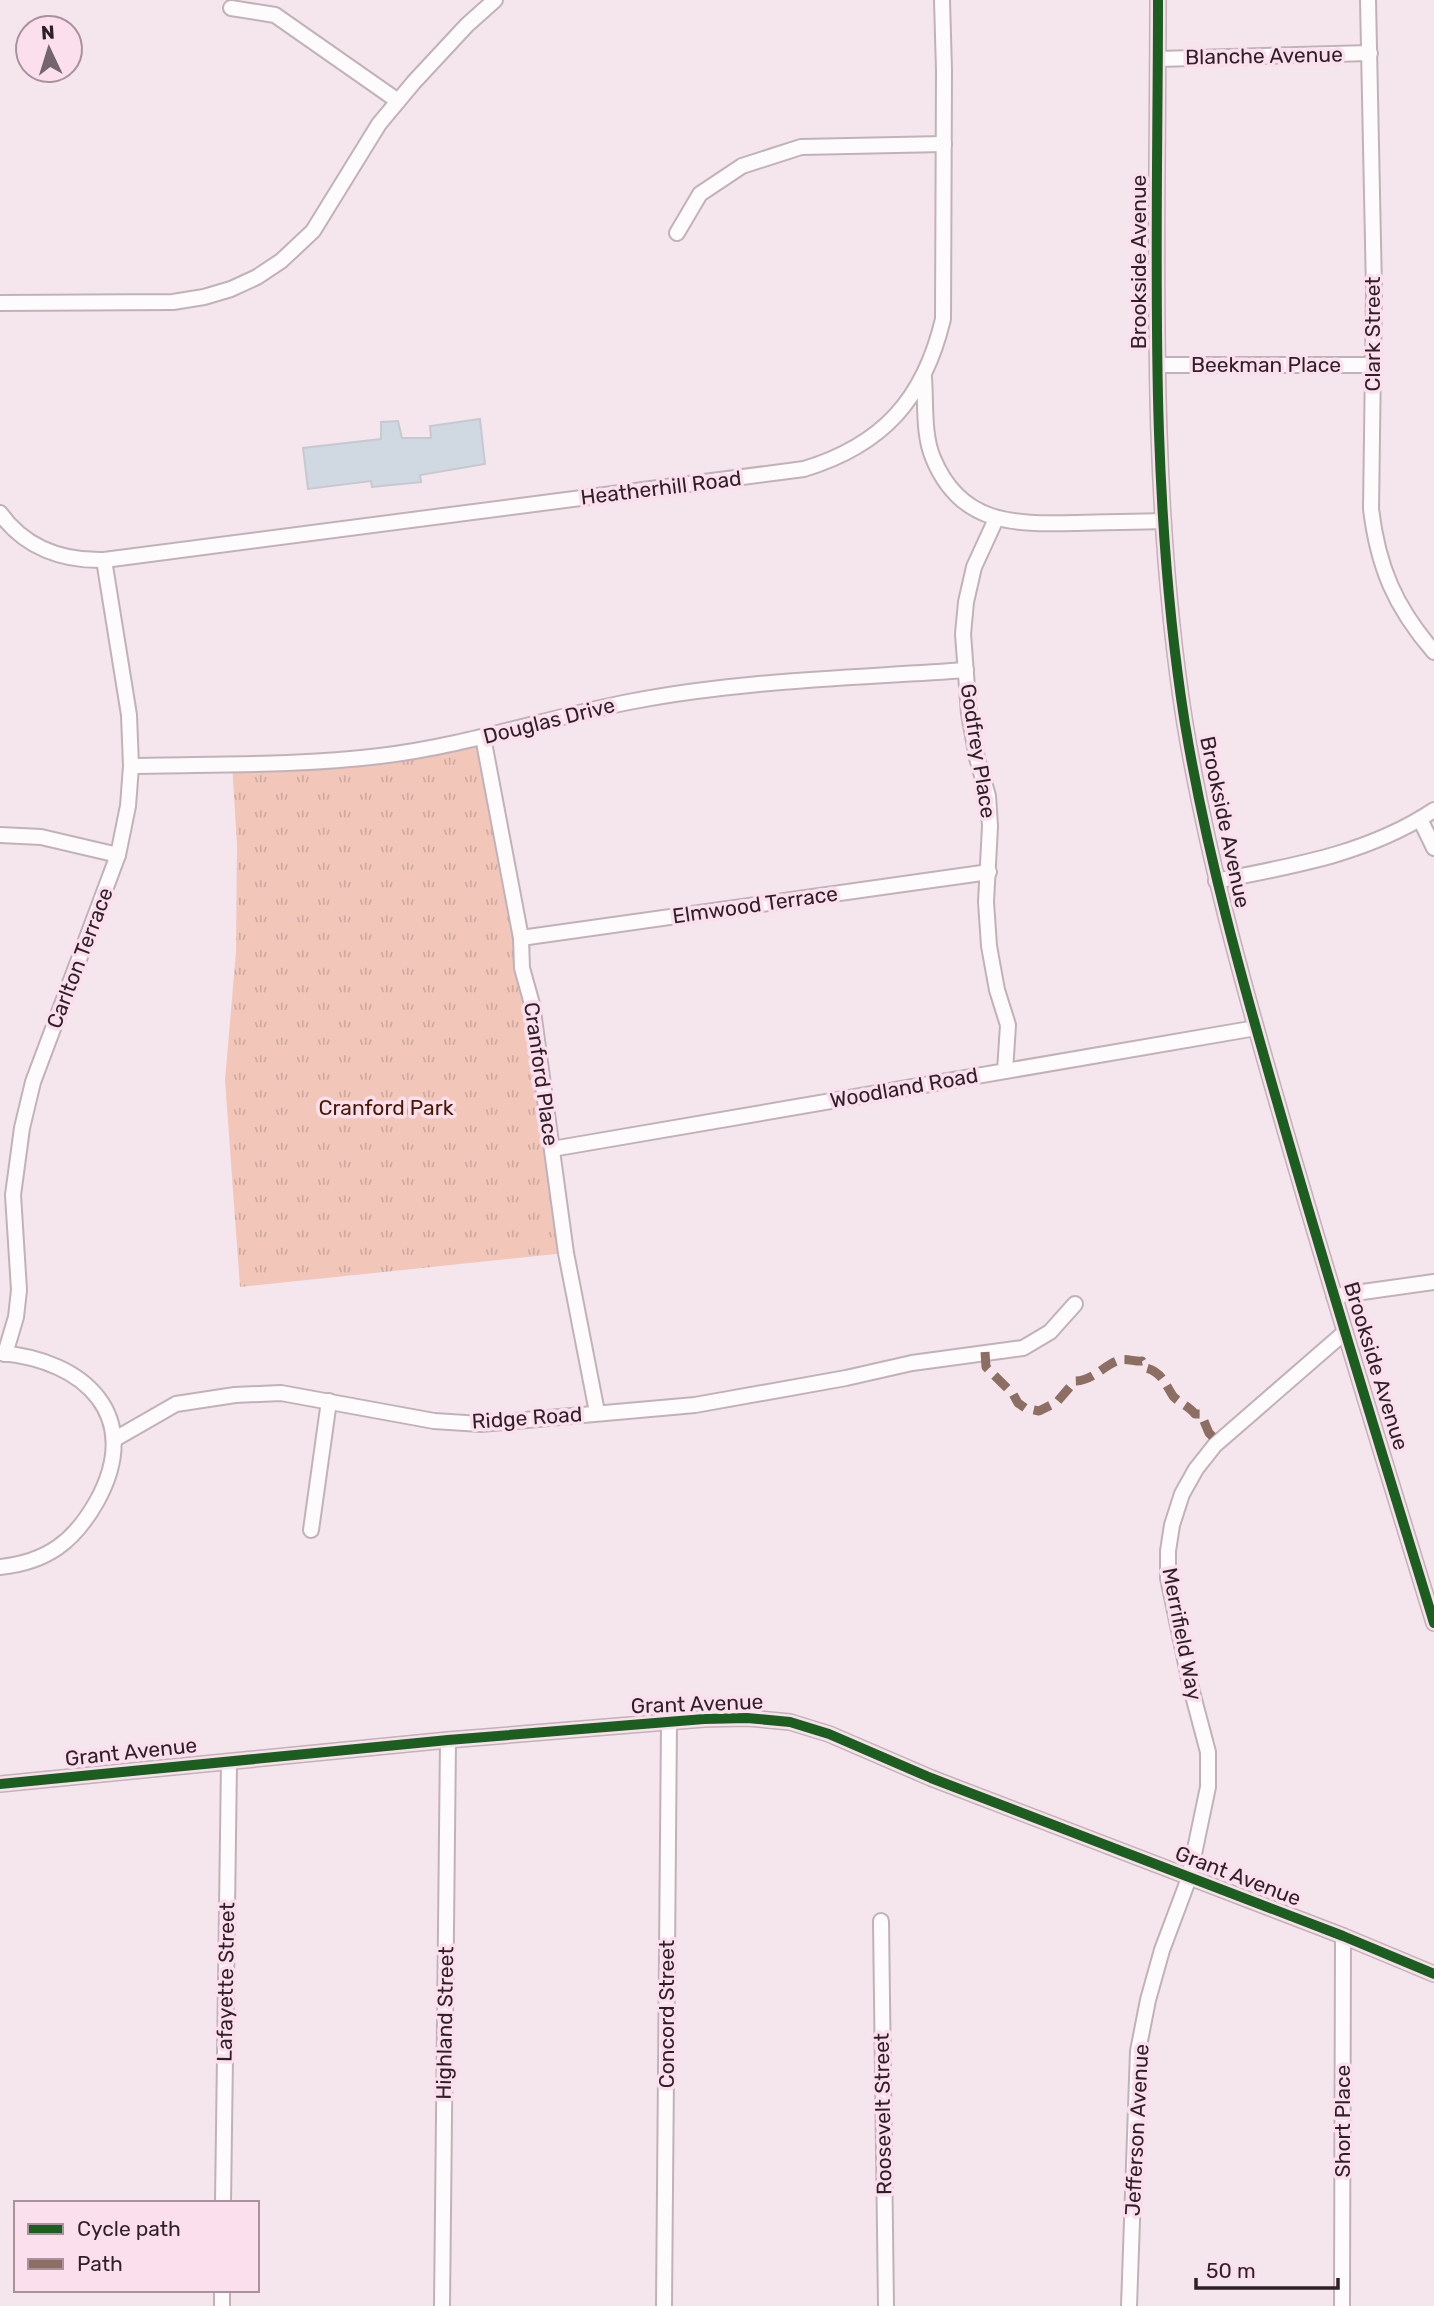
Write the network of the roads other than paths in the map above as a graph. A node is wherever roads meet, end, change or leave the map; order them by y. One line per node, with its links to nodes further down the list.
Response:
1 (495, 0): 8 (street)
2 (942, 0): 9 (street, Heatherhill Road)
3 (1158, 0): 7 (street, Brookside Avenue)
4 (1368, 0): 6 (street, Clark Street)
5 (231, 8): 8 (street)
6 (1370, 53): 7 (street, Blanche Avenue); 13 (street, Clark Street)
7 (1158, 58): 12 (street, Brookside Avenue)
8 (398, 101): 11 (street)
9 (944, 144): 10 (street); 14 (street, Heatherhill Road)
10 (677, 233)
11 (0, 303)
12 (1159, 365): 13 (street, Beekman Place); 17 (street, Brookside Avenue)
13 (1374, 365): 19 (street, Clark Street)
14 (924, 377): 16 (street); 18 (street, Heatherhill Road)
15 (0, 513): 18 (street, Heatherhill Road)
16 (996, 519): 17 (street); 20 (street, Godfrey Place)
17 (1163, 521): 29 (street, Brookside Avenue)
18 (104, 560): 22 (street, Carlton Terrace)
19 (1434, 652)
20 (966, 670): 21 (street, Douglas Drive); 28 (street, Godfrey Place)
21 (483, 737): 22 (street, Douglas Drive); 30 (street, Cranford Place)
22 (131, 766): 27 (street, Carlton Terrace)
23 (1434, 810): 24 (street)
24 (1420, 819): 26 (street); 29 (street)
25 (0, 835): 27 (street)
26 (1434, 848)
27 (118, 855): 38 (street, Carlton Terrace)
28 (989, 872): 30 (street, Elmwood Terrace); 32 (street, Godfrey Place)
29 (1216, 881): 31 (street, Brookside Avenue)
30 (521, 938): 33 (street, Cranford Place)
31 (1256, 1028): 32 (street, Woodland Road); 35 (street, Brookside Avenue)
32 (1005, 1071): 33 (street, Woodland Road)
33 (552, 1149): 40 (street, Cranford Place)
34 (1434, 1282): 35 (street)
35 (1334, 1296): 37 (street, Brookside Avenue)
36 (1075, 1304): 40 (street, Ridge Road)
37 (1345, 1332): 44 (street, Brookside Avenue); 49 (street, Merrifield Way)
38 (3, 1354): 41 (street)
39 (329, 1401): 40 (street, Ridge Road); 41 (street, Ridge Road); 42 (street)
40 (597, 1412)
41 (115, 1438): 43 (street)
42 (311, 1530)
43 (0, 1567)
44 (1434, 1623)
45 (669, 1722): 46 (street, Grant Avenue); 49 (street, Grant Avenue); 55 (street, Concord Street)
46 (448, 1740): 47 (street, Grant Avenue); 54 (street, Highland Street)
47 (229, 1762): 48 (street, Grant Avenue); 53 (street, Lafayette Street)
48 (0, 1784)
49 (1189, 1878): 51 (street, Grant Avenue); 57 (street, Jefferson Avenue)
50 (881, 1921): 56 (street, Roosevelt Street)
51 (1343, 1936): 52 (street, Grant Avenue); 58 (street, Short Place)
52 (1434, 1974)
53 (223, 2201)
54 (442, 2306)
55 (664, 2306)
56 (886, 2306)
57 (1129, 2306)
58 (1342, 2306)

